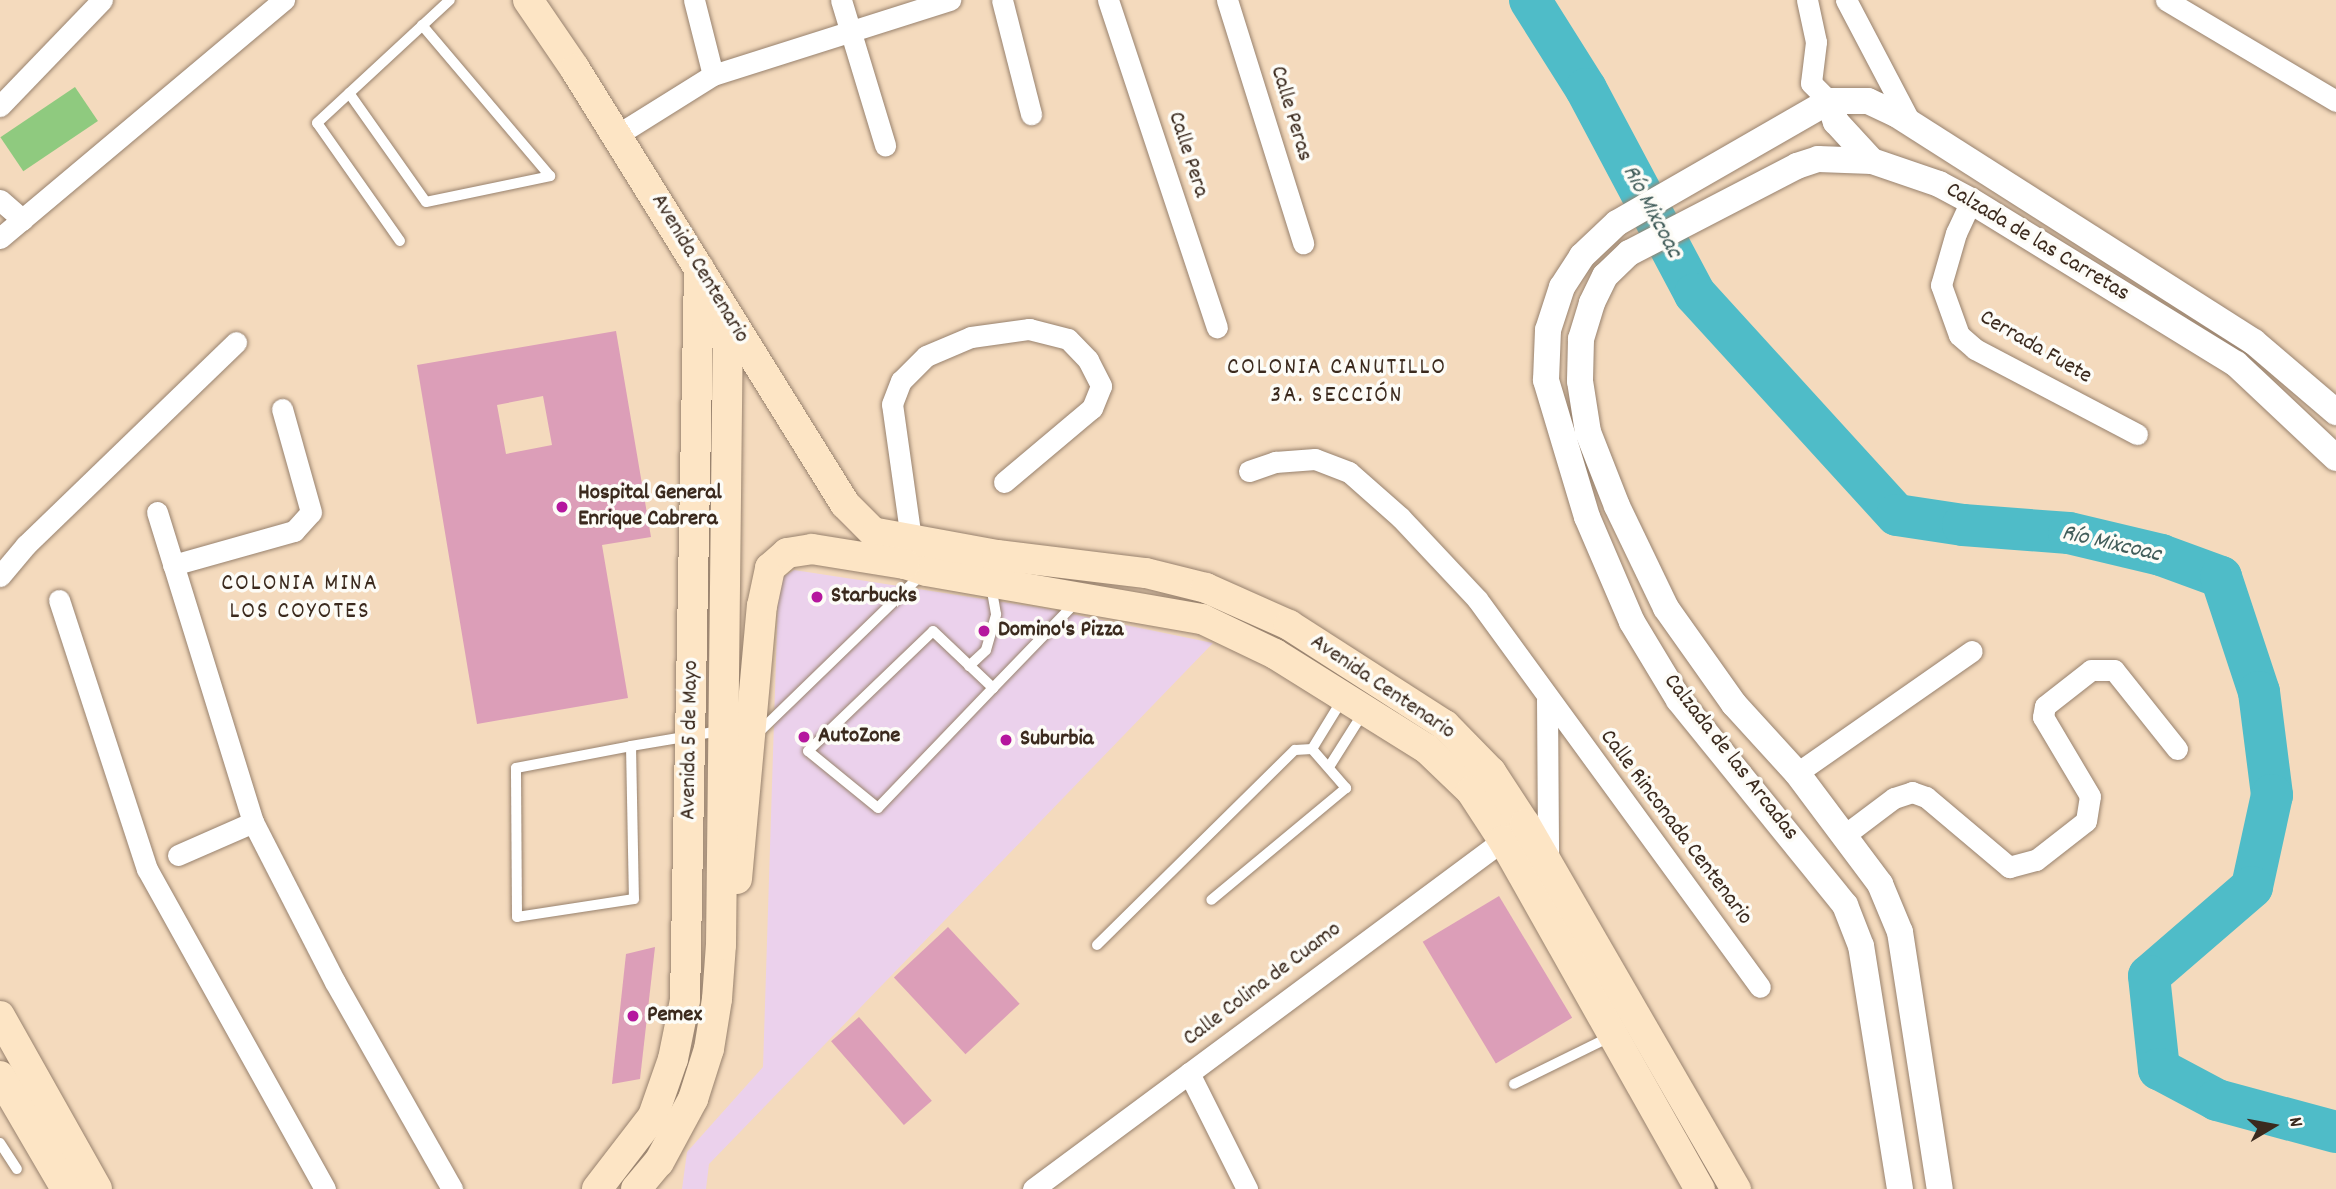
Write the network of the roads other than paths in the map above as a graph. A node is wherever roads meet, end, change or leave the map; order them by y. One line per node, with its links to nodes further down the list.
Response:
1 (102, 0): 20 (street)
2 (284, 0): 28 (street)
3 (450, 0): 14 (lane)
4 (528, 0): 23 (main road, Avenida Centenario)
5 (694, 0): 16 (street)
6 (841, 0): 15 (street)
7 (950, 0): 15 (street)
8 (1002, 0): 21 (street)
9 (1108, 0): 34 (street, Calle Pera)
10 (1227, 0): 31 (street, Calle Peras)
11 (1807, 0): 18 (street)
12 (1846, 0): 22 (street, Calzada de las Carretas)
13 (2166, 0): 19 (street)
14 (422, 25): 17 (lane); 17 (lane)
15 (850, 30): 16 (street); 24 (street)
16 (713, 75): 23 (street)
17 (349, 93): 30 (lane)
18 (1829, 101): 22 (street, Calzada de las Arcadas); 25 (street); 76 (street, Calzada de las Arcadas)
19 (2336, 101)
20 (0, 106)
21 (1031, 114)
22 (1911, 124): 37 (street, Calzada de las Carretas)
23 (617, 135): 32 (main road, Avenida Centenario)
24 (885, 145)
25 (1871, 161): 27 (street, Calzada de las Carretas); 62 (street, Calzada de las Arcadas)
26 (0, 200): 28 (street)
27 (1971, 201): 38 (street, Cerrada Fuete); 39 (street, Calzada de las Carretas)
28 (23, 220): 29 (street)
29 (0, 239)
30 (400, 241)
31 (1303, 243)
32 (699, 267): 33 (main road, Avenida Centenario); 56 (main road, Avenida 5 de Mayo)
33 (728, 318): 43 (main road, Avenida Centenario); 55 (main road, Avenida 5 de Mayo)
34 (1217, 327)
35 (236, 342): 45 (street)
36 (282, 409): 44 (street)
37 (2336, 412)
38 (2137, 435)
39 (2336, 458)
40 (1249, 471): 53 (street, Calle Rinconada Centenario)
41 (1004, 482): 43 (street)
42 (157, 512): 44 (street)
43 (914, 558): 46 (main road, Avenida Centenario); 51 (main road, Avenida Centenario); 57 (lane); 57 (main road)
44 (173, 565): 63 (street)
45 (0, 576)
46 (990, 584): 47 (main road, Avenida Centenario); 50 (lane)
47 (1081, 598): 52 (lane); 54 (main road, Avenida Centenario)
48 (59, 600): 86 (street)
49 (1972, 651): 62 (street)
50 (969, 666): 52 (lane); 52 (lane)
51 (1370, 674): 54 (lane); 54 (lane); 64 (main road, Avenida Centenario)
52 (993, 688)
53 (1548, 700): 67 (street); 72 (street, Calle Rinconada Centenario)
54 (1356, 701): 59 (lane); 61 (lane); 64 (main road, Avenida Centenario)
55 (723, 730): 56 (lane); 70 (main road, Avenida 5 de Mayo)
56 (692, 735): 58 (lane); 81 (main road, Avenida 5 de Mayo)
57 (752, 738): 70 (main road)
58 (631, 746): 58 (lane)
59 (1311, 749): 61 (lane); 71 (lane)
60 (2176, 749): 65 (street)
61 (1329, 766): 68 (lane)
62 (1797, 773): 65 (street, Calzada de las Arcadas)
63 (253, 822): 66 (street); 87 (street)
64 (1514, 832): 67 (main road, Avenida Centenario); 69 (main road, Avenida Centenario); 78 (street, Calle Colina de Cuamo)
65 (1846, 834): 75 (street, Calzada de las Arcadas)
66 (178, 855)
67 (1548, 863): 69 (street); 74 (main road, Avenida Centenario)
68 (1212, 900)
69 (1540, 906): 74 (main road, Avenida Centenario)
70 (721, 945): 81 (main road, Avenida 5 de Mayo)
71 (1097, 945)
72 (1760, 987)
73 (0, 1016): 77 (main road)
74 (1625, 1029): 80 (lane); 92 (main road, Avenida Centenario); 93 (main road, Avenida Centenario)
75 (1919, 1038): 76 (street); 95 (street, Calzada de las Arcadas)
76 (1879, 1044): 94 (street, Calzada de las Arcadas)
77 (10, 1057): 85 (main road)
78 (1189, 1073): 90 (street, Calle Colina de Cuamo); 91 (street)
79 (0, 1076): 84 (main road)
80 (1514, 1084)
81 (666, 1123): 88 (main road, Avenida 5 de Mayo); 89 (main road, Avenida 5 de Mayo)
82 (0, 1143): 83 (lane)
83 (17, 1169)
84 (66, 1189)
85 (97, 1189)
86 (325, 1189)
87 (453, 1189)
88 (597, 1189)
89 (636, 1189)
90 (1032, 1189)
91 (1247, 1189)
92 (1700, 1189)
93 (1736, 1189)
94 (1900, 1189)
95 (1940, 1189)

